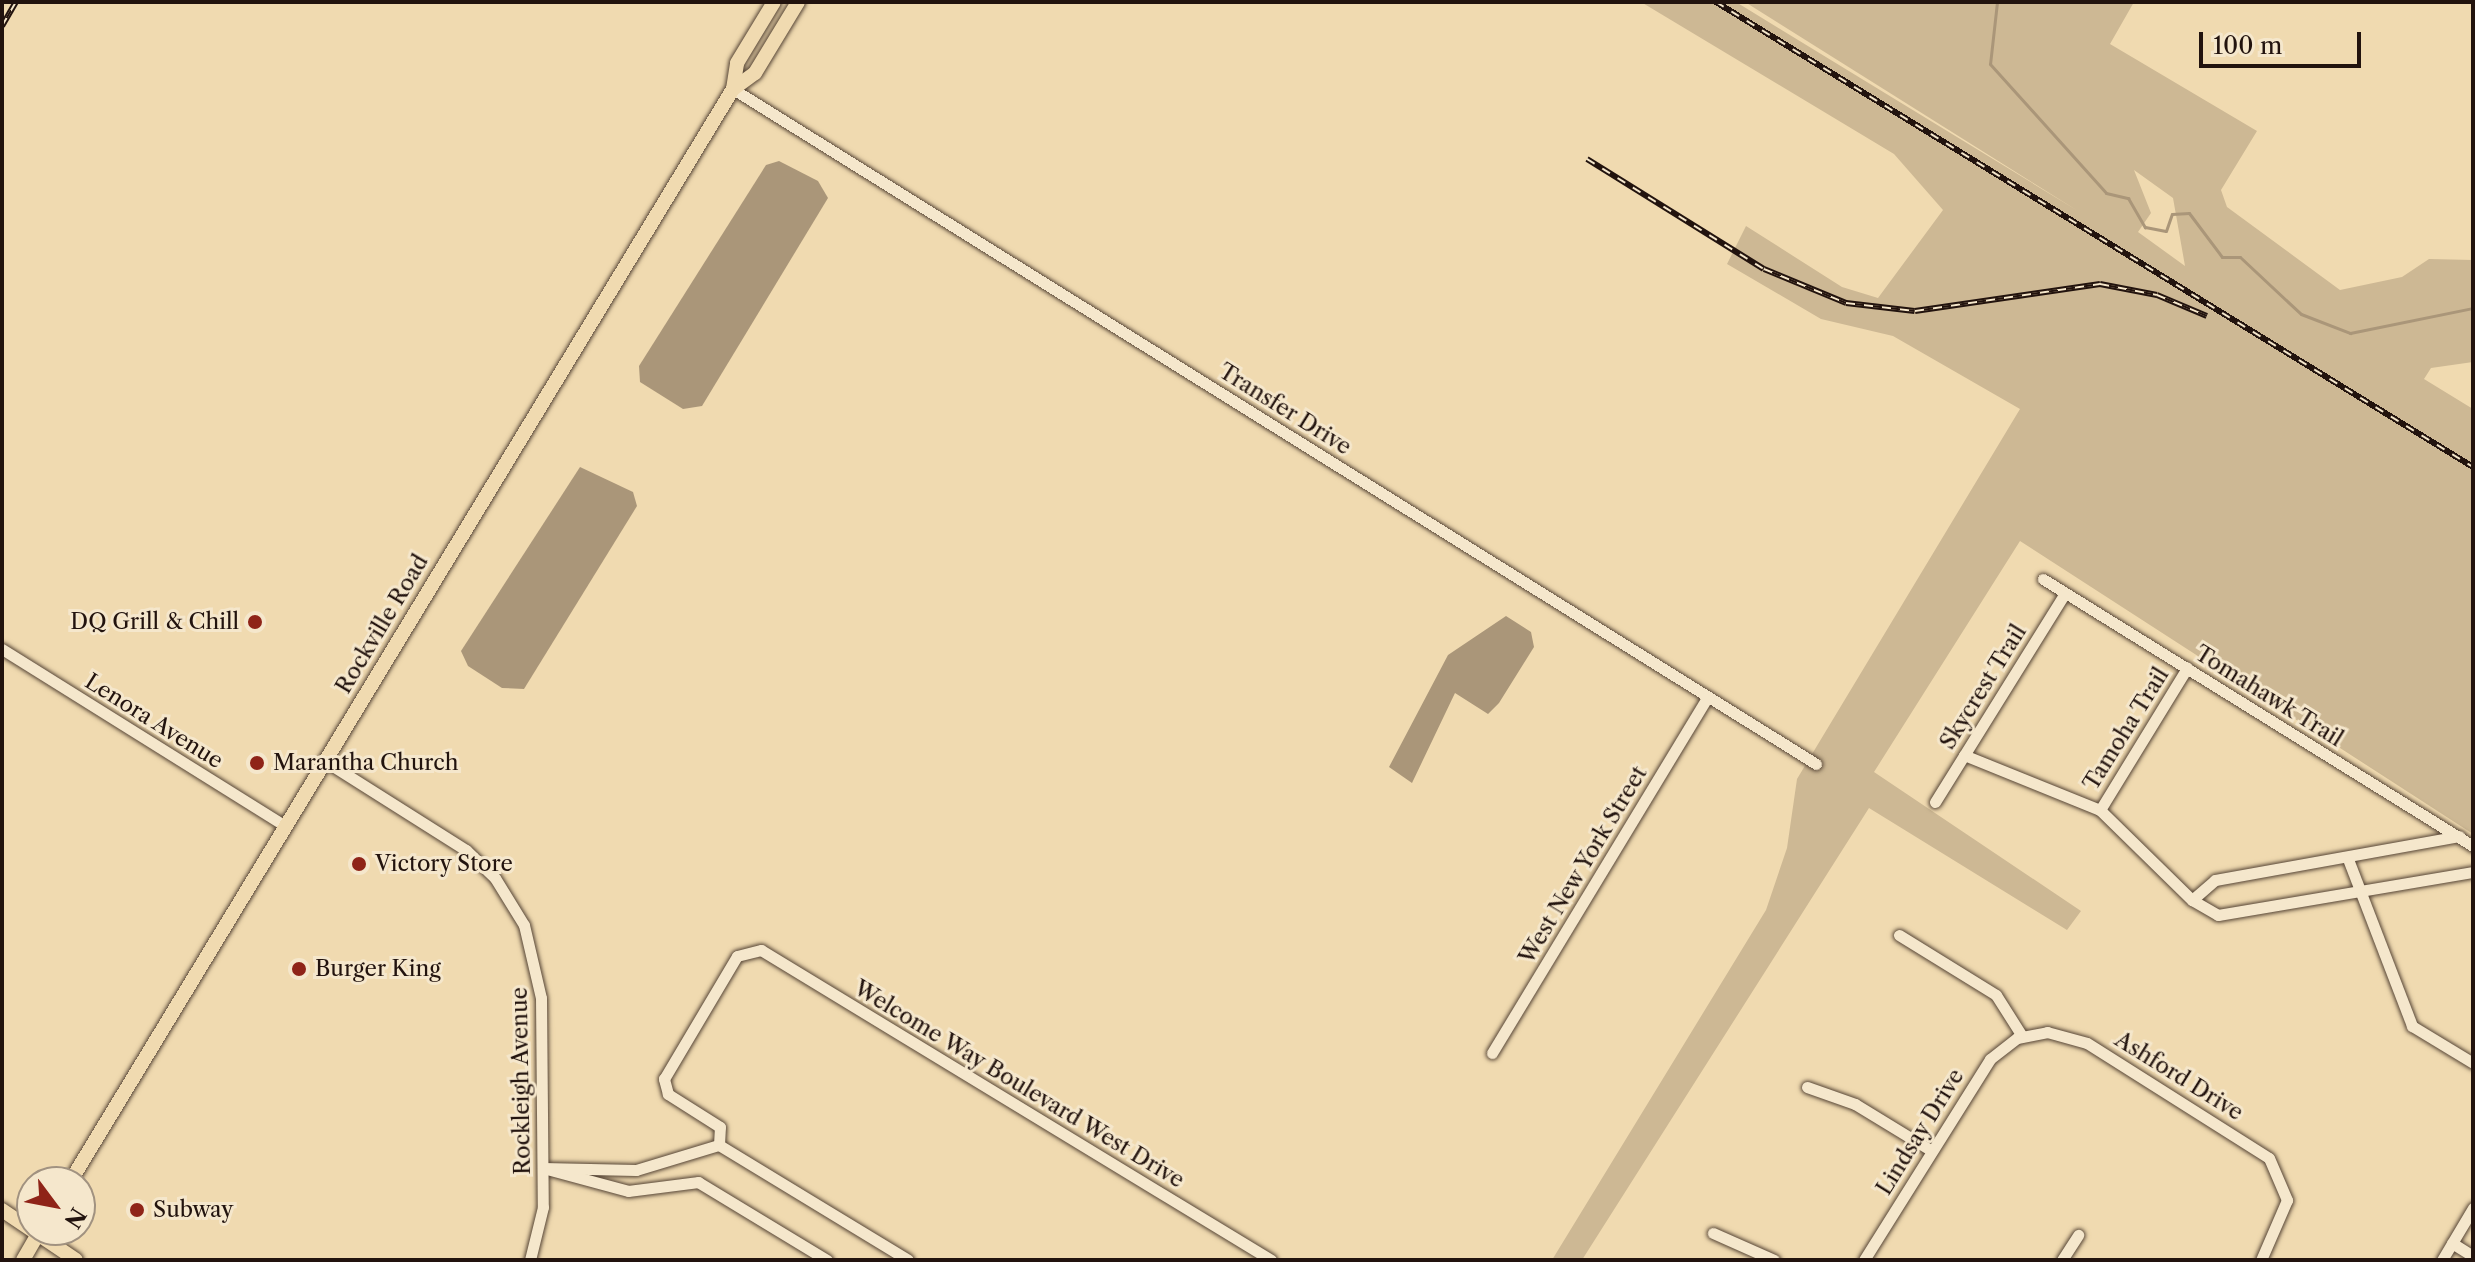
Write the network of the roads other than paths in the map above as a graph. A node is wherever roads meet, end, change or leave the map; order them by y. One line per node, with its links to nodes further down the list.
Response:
1 (774, 2): 3 (main road, Rockville Road)
2 (798, 2): 3 (main road, Rockville Road)
3 (733, 89): 8 (street, Transfer Drive); 10 (main road, Rockville Road)
4 (2043, 579): 5 (street, Tomahawk Trail)
5 (2065, 593): 7 (street, Tomahawk Trail); 9 (street, Skycrest Trail)
6 (2, 649): 14 (street, Lenora Avenue)
7 (2187, 668): 13 (street, Tamoha Trail); 15 (street, Tomahawk Trail)
8 (1708, 697): 11 (street, Transfer Drive); 23 (street, West New York Street)
9 (1964, 755): 12 (street, Skycrest Trail); 13 (street)
10 (325, 761): 14 (main road, Rockville Road); 29 (street, Rockleigh Avenue)
11 (1816, 764)
12 (1935, 802)
13 (2100, 810): 20 (street)
14 (285, 826): 28 (main road, Rockville Road)
15 (2459, 836): 16 (street, Tomahawk Trail); 17 (street)
16 (2473, 846)
17 (2348, 859): 19 (street); 20 (street)
18 (2473, 872): 19 (street)
19 (2355, 893): 20 (street); 24 (street)
20 (2192, 900)
21 (1899, 935): 22 (street)
22 (2022, 1036): 27 (street, Lindsay Drive); 44 (street, Ashford Drive)
23 (1492, 1053)
24 (2473, 1063)
25 (1807, 1087): 27 (street)
26 (719, 1145): 29 (street); 39 (street); 40 (street, Welcome Way Boulevard West Drive)
27 (1932, 1151): 42 (street, Lindsay Drive)
28 (80, 1166)
29 (543, 1168): 37 (street, Rockleigh Avenue); 38 (street)
30 (2473, 1208): 33 (street)
31 (1713, 1233): 41 (street)
32 (2078, 1235): 43 (street)
33 (2452, 1243): 35 (street); 45 (street)
34 (57, 1246): 36 (main road)
35 (2473, 1256)
36 (76, 1260)
37 (530, 1260)
38 (827, 1260)
39 (908, 1260)
40 (1271, 1260)
41 (1774, 1260)
42 (1864, 1260)
43 (2062, 1260)
44 (2261, 1260)
45 (2442, 1260)

